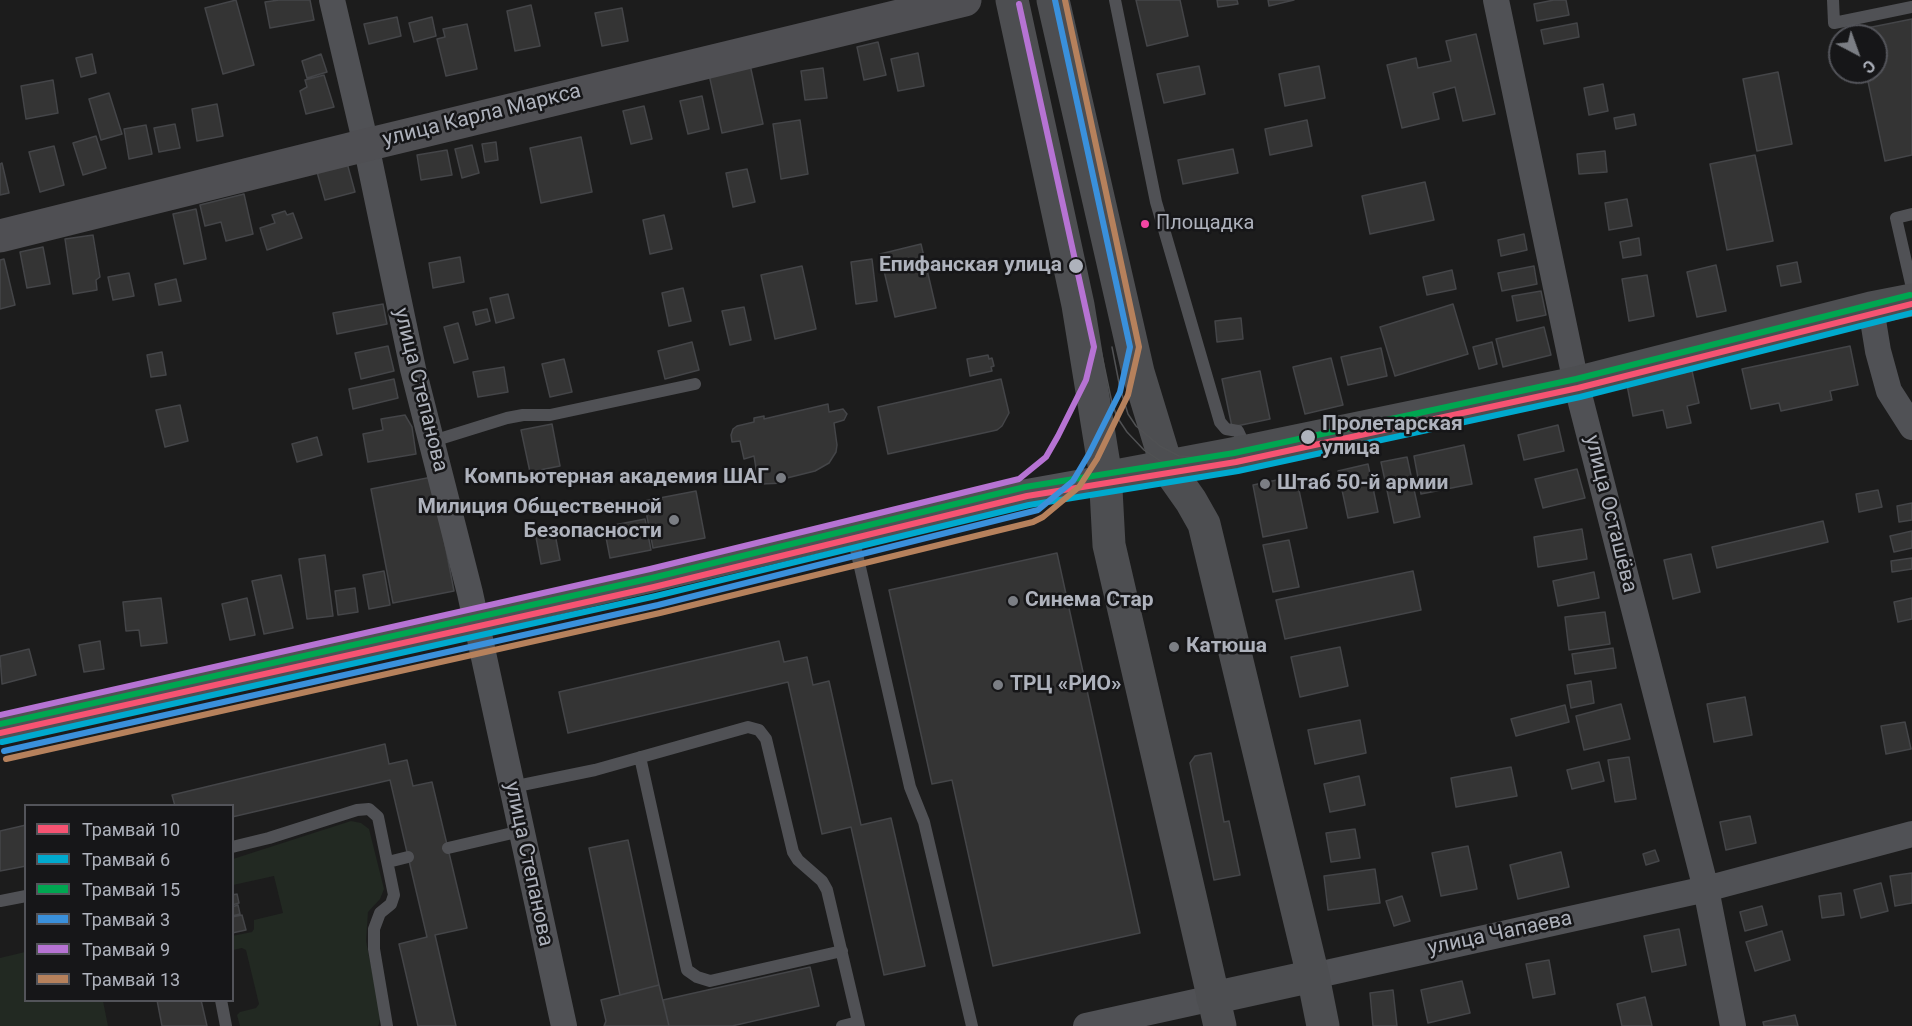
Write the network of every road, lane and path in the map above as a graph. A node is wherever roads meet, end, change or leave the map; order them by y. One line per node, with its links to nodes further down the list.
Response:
1 (332, 0): 10 (street, улица Степанова)
2 (965, 0): 8 (main road, улица Карла Маркса)
3 (1012, 0): 22 (main road)
4 (1053, 0): 21 (main road)
5 (1115, 0): 20 (lane)
6 (1496, 0): 17 (street, улица Осташёва)
7 (1833, 0): 9 (lane)
8 (920, 5): 10 (main road, улица Карла Маркса)
9 (1912, 7)
10 (366, 145): 12 (main road, улица Карла Маркса); 19 (street, улица Степанова)
11 (1912, 214): 13 (lane)
12 (0, 236)
13 (1912, 288)
14 (1912, 300): 15 (main road)
15 (1871, 308): 17 (main road); 18 (street)
16 (695, 384): 19 (lane)
17 (1576, 384): 20 (main road); 34 (street, улица Осташёва)
18 (1909, 419)
19 (433, 441): 24 (street, улица Степанова)
20 (1248, 451): 21 (main road)
21 (1167, 466): 22 (main road); 38 (main road)
22 (1106, 478): 23 (street); 40 (main road)
23 (852, 532): 24 (street); 46 (lane)
24 (476, 621): 25 (street); 27 (street, улица Степанова)
25 (0, 727)
26 (640, 757): 27 (lane); 37 (lane); 37 (lane)
27 (512, 787): 28 (street, улица Степанова)
28 (521, 831): 31 (lane); 44 (street, улица Степанова)
29 (1912, 834): 34 (street, улица Чапаева)
30 (234, 847): 33 (lane)
31 (448, 848)
32 (408, 857): 33 (lane)
33 (388, 862): 43 (lane)
34 (1706, 889): 38 (street, улица Чапаева); 49 (street, улица Осташёва)
35 (24, 896): 36 (lane)
36 (0, 901)
37 (842, 951): 41 (lane)
38 (1313, 976): 40 (main road, улица Чапаева); 48 (main road)
39 (221, 1002): 42 (lane)
40 (1216, 1012): 47 (street, улица Чапаева)
41 (859, 1024): 45 (lane)
42 (226, 1026)
43 (387, 1026)
44 (564, 1026)
45 (842, 1026)
46 (972, 1026)
47 (1086, 1026)
48 (1323, 1026)
49 (1733, 1026)

